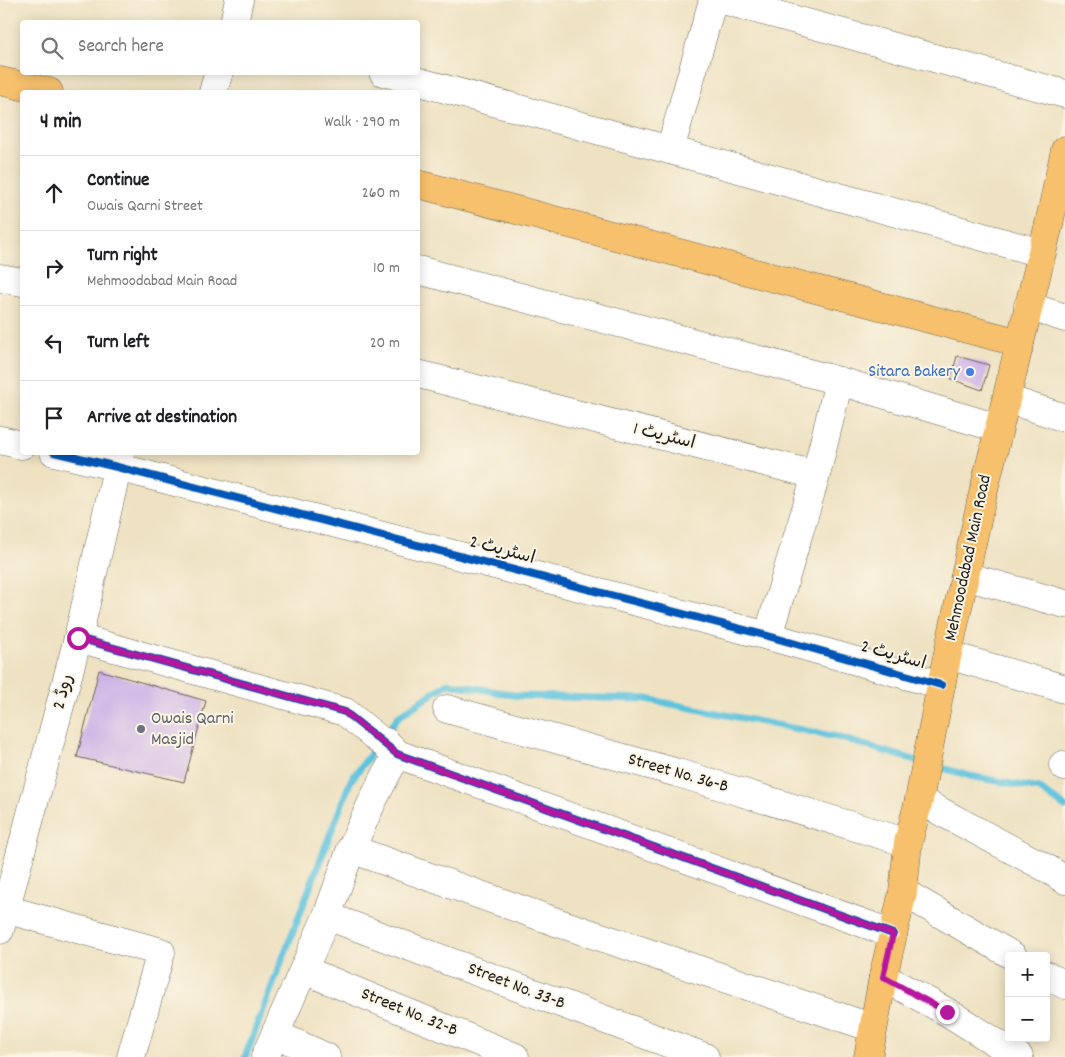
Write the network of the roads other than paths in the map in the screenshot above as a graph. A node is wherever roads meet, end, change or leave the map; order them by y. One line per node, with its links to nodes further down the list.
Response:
1 (239, 0): 4 (street)
2 (713, 0): 11 (street)
3 (723, 0): 10 (street)
4 (234, 20)
5 (218, 75): 9 (street)
6 (394, 75): 11 (street)
7 (0, 81): 8 (main road)
8 (40, 90)
9 (214, 90)
10 (1065, 94)
11 (670, 150): 15 (street)
12 (1065, 150): 14 (main road, Mehmoodabad Main Road)
13 (420, 185): 21 (main road)
14 (1057, 226): 15 (main road, Mehmoodabad Main Road)
15 (1041, 252): 19 (main road, Mehmoodabad Main Road)
16 (420, 271): 23 (street)
17 (0, 278): 18 (street)
18 (20, 282)
19 (1028, 306): 20 (street); 21 (main road, Mehmoodabad Main Road)
20 (1065, 318)
21 (1020, 343): 24 (main road, Mehmoodabad Main Road)
22 (420, 375): 31 (street, اسٹریٹ 1)
23 (839, 380): 26 (street); 31 (street)
24 (1007, 399): 25 (street); 26 (main road, Mehmoodabad Main Road)
25 (1065, 418)
26 (998, 428): 32 (main road, Mehmoodabad Main Road)
27 (0, 440): 28 (street)
28 (20, 445)
29 (78, 455): 30 (street, اسٹریٹ 2)
30 (119, 460): 34 (street, اسٹریٹ 2); 35 (street, روڈ 2)
31 (816, 475): 34 (street)
32 (965, 576): 33 (street); 36 (main road, Mehmoodabad Main Road)
33 (1065, 604)
34 (768, 636): 38 (street, اسٹریٹ 2)
35 (78, 638): 40 (street); 47 (street, روڈ 2)
36 (948, 655): 37 (street); 38 (main road, Mehmoodabad Main Road)
37 (1065, 689)
38 (939, 696): 41 (main road, Mehmoodabad Main Road)
39 (447, 709): 42 (street, Street No. 36-B)
40 (392, 748): 43 (street); 48 (street)
41 (920, 794): 42 (main road, Mehmoodabad Main Road); 44 (street)
42 (908, 843): 45 (main road, Mehmoodabad Main Road)
43 (351, 849): 46 (street); 54 (street)
44 (1065, 880)
45 (903, 892): 48 (main road, Mehmoodabad Main Road); 49 (street)
46 (327, 916): 50 (street); 59 (street, Street No. 33-B)
47 (3, 920): 56 (street)
48 (893, 934): 51 (main road, Mehmoodabad Main Road)
49 (1006, 952)
50 (304, 970): 55 (street); 58 (street, Street No. 32-B)
51 (883, 977): 54 (main road, Mehmoodabad Main Road); 61 (street)
52 (1050, 977): 53 (street)
53 (1065, 986)
54 (873, 1028): 60 (main road, Mehmoodabad Main Road)
55 (270, 1046): 57 (street)
56 (131, 1057)
57 (326, 1057)
58 (515, 1057)
59 (705, 1057)
60 (868, 1057)
61 (1019, 1057)

